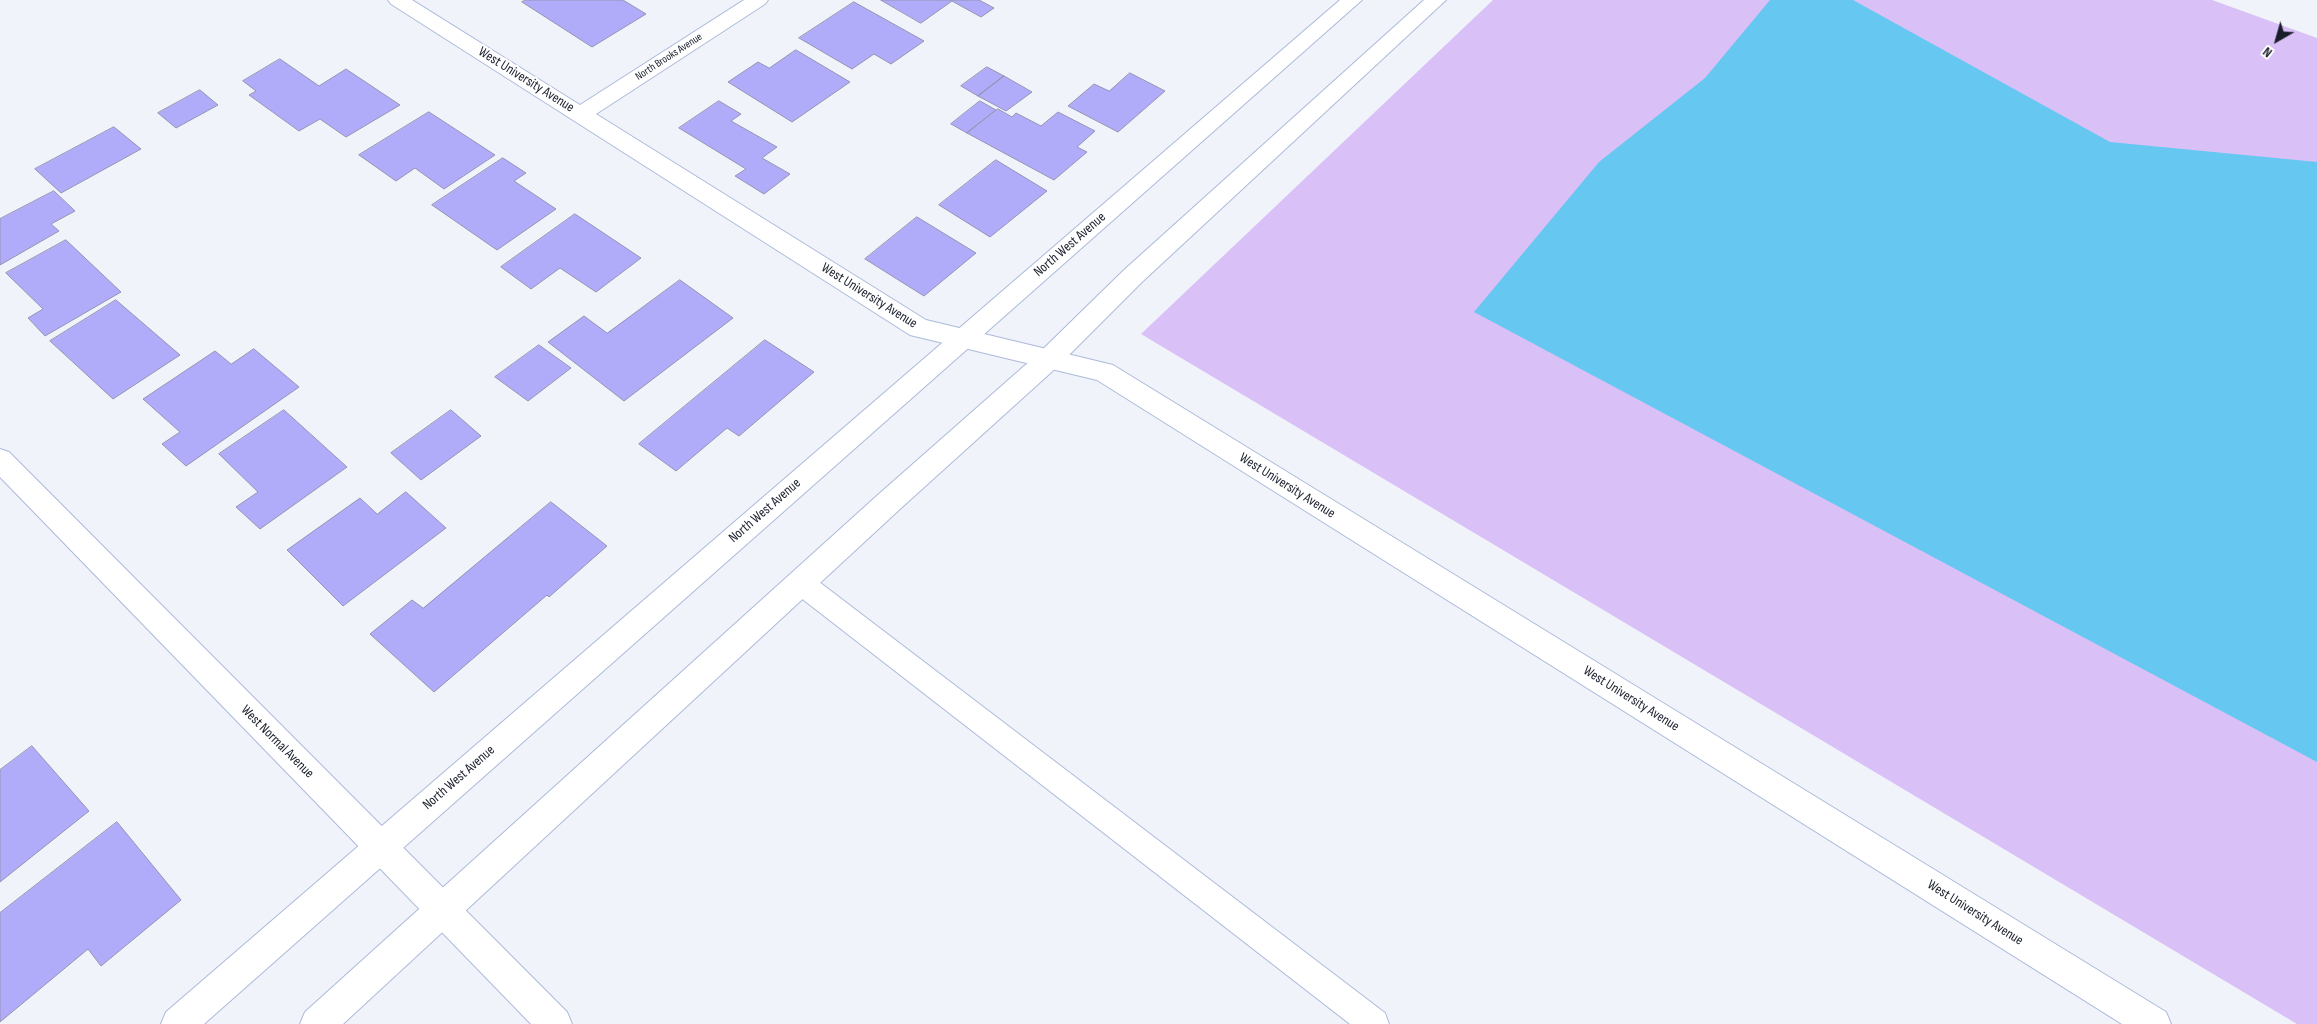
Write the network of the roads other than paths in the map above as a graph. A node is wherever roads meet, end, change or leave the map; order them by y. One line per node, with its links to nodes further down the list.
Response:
1 (398, 0): 5 (street, West University Avenue)
2 (758, 0): 5 (street, North Brooks Avenue)
3 (1352, 0): 6 (street, North West Avenue)
4 (1436, 0): 7 (street)
5 (580, 114): 6 (street, West University Avenue)
6 (962, 339): 7 (street, West University Avenue); 10 (street, North West Avenue)
7 (1048, 360): 9 (street); 16 (street, West University Avenue)
8 (0, 460): 10 (street, West Normal Avenue)
9 (801, 583): 11 (street); 15 (lane)
10 (380, 847): 11 (street, West Normal Avenue); 12 (street, North West Avenue)
11 (442, 909): 13 (street); 14 (street, West Normal Avenue)
12 (178, 1024)
13 (317, 1024)
14 (555, 1024)
15 (1374, 1024)
16 (2154, 1024)

